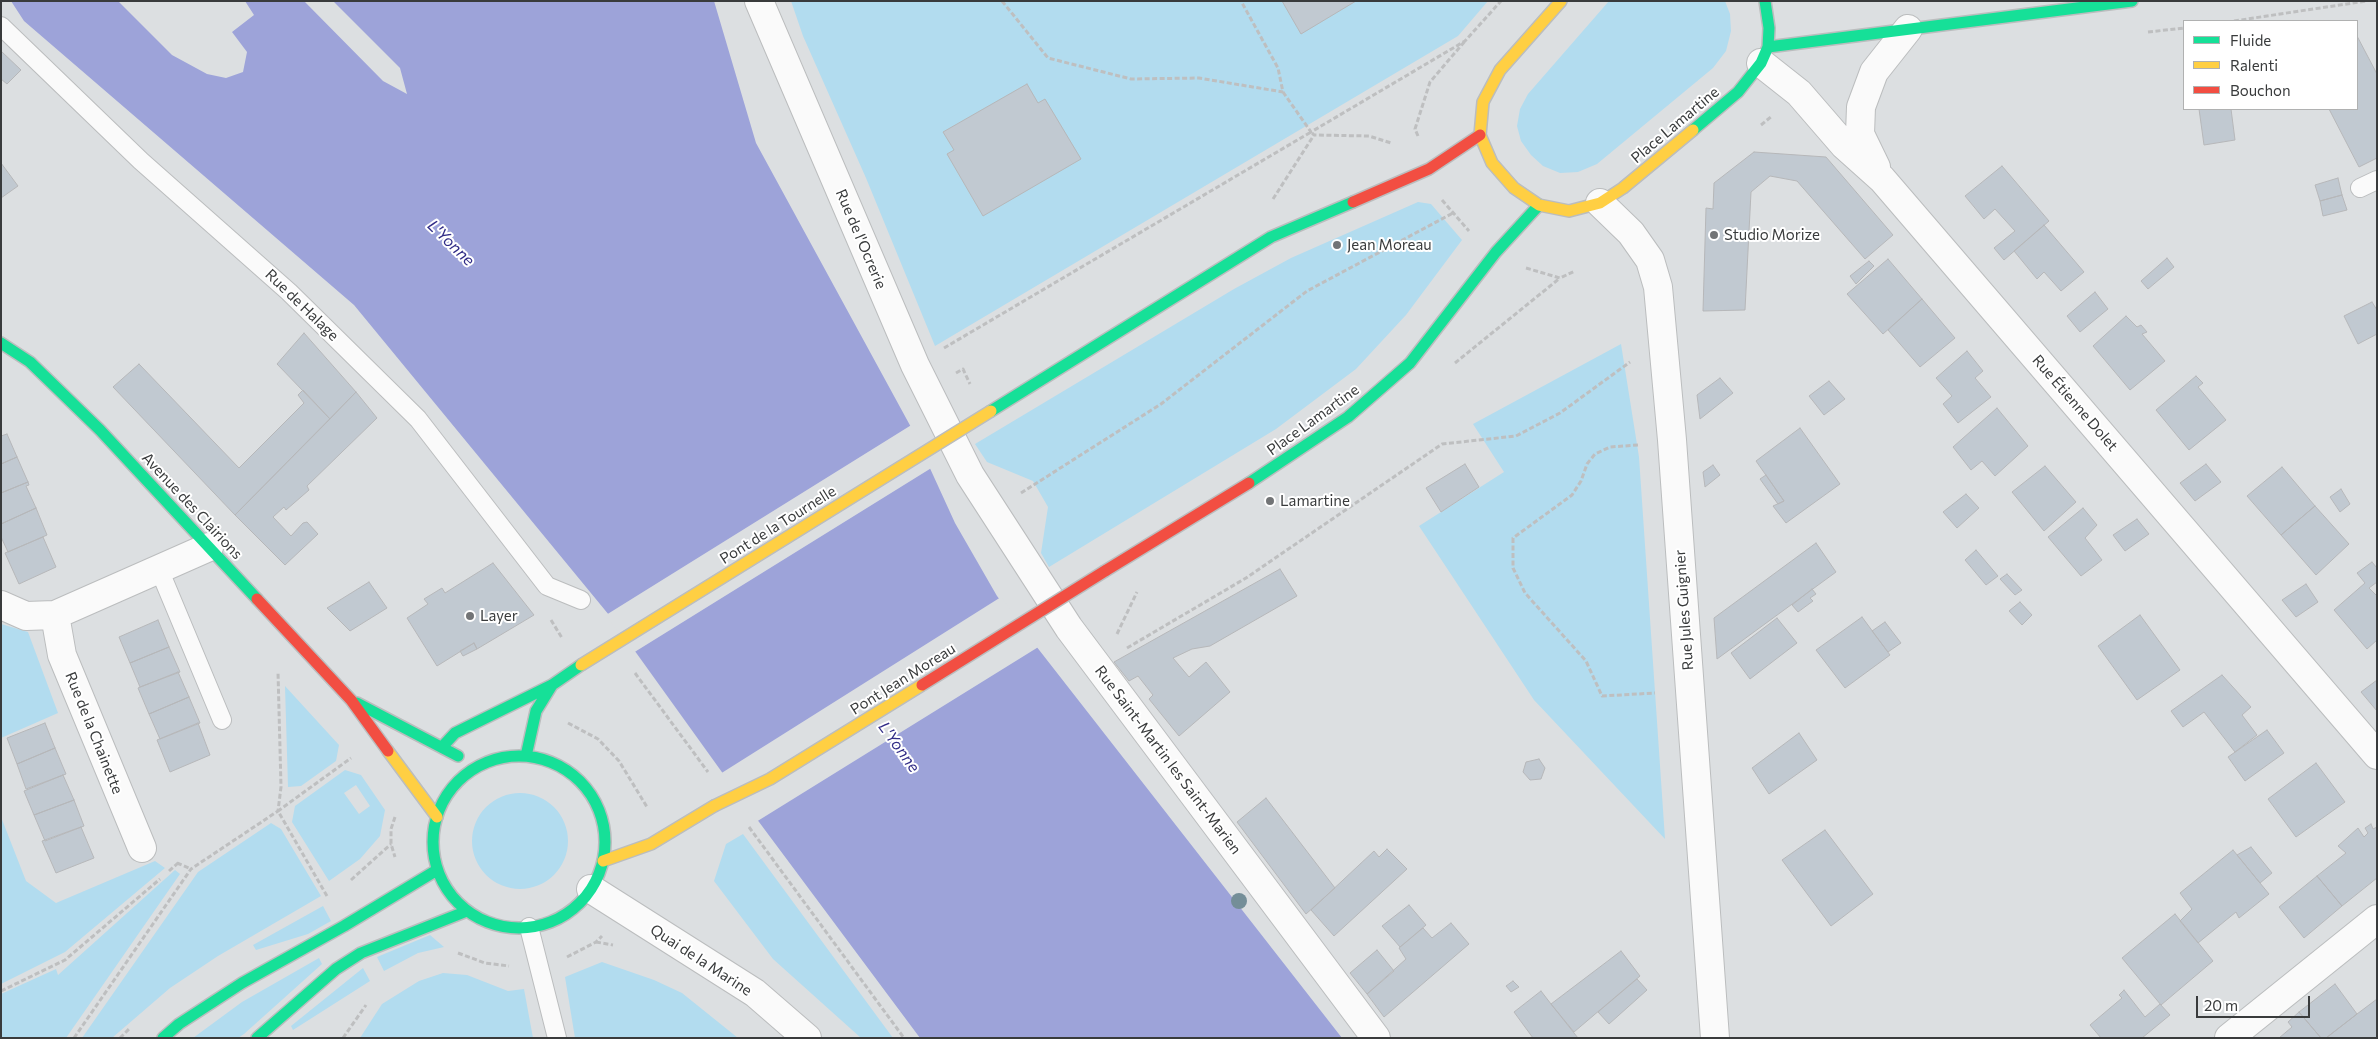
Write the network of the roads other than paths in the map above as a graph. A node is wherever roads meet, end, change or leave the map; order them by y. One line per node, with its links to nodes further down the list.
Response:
1 (759, 1): 15 (street, Rue de l'Ocrerie)
2 (1561, 1): 8 (main road, Place Lamartine)
3 (1765, 1): 7 (main road)
4 (2132, 1): 6 (main road)
5 (1, 26): 19 (lane, Rue de Halage)
6 (1908, 30): 7 (main road); 9 (street)
7 (1765, 55): 9 (street, Rue Étienne Dolet); 12 (main road, Place Lamartine)
8 (1480, 135): 13 (main road, Place Lamartine); 22 (main road, Pont de la Tournelle, bridge)
9 (1882, 179): 26 (street, Rue Étienne Dolet)
10 (2377, 180): 11 (lane)
11 (2360, 188)
12 (1600, 203): 13 (main road, Place Lamartine); 42 (street, Rue Jules Guignier)
13 (1539, 205): 18 (main road, Place Lamartine)
14 (1, 343): 16 (main road, Avenue des Clairions)
15 (970, 475): 41 (street, Rue Saint-Martin les Saint-Marien)
16 (209, 546): 17 (street); 23 (main road, Avenue des Clairions)
17 (159, 569): 21 (street); 24 (lane)
18 (1105, 571): 31 (main road, Pont Jean Moreau, bridge)
19 (581, 600)
20 (1, 605): 21 (street)
21 (55, 615): 30 (street, Rue de la Chainette)
22 (552, 685): 25 (main road, Pont de la Tournelle); 27 (main road)
23 (351, 700): 25 (main road, Avenue des Clairions); 29 (main road, Avenue des Clairions)
24 (222, 720)
25 (442, 747): 28 (main road, Avenue des Clairions)
26 (2377, 755)
27 (526, 756): 28 (main road); 31 (main road)
28 (477, 766): 29 (main road)
29 (437, 817): 32 (main road)
30 (142, 848)
31 (604, 861): 33 (main road)
32 (437, 870): 34 (main road); 37 (main road)
33 (591, 888): 36 (main road); 40 (street, Quai de la Marine)
34 (467, 911): 36 (main road); 38 (main road)
35 (2377, 919): 43 (street)
36 (529, 927): 39 (lane)
37 (163, 1038)
38 (257, 1038)
39 (557, 1038)
40 (807, 1038)
41 (1376, 1038)
42 (1715, 1038)
43 (2229, 1038)

